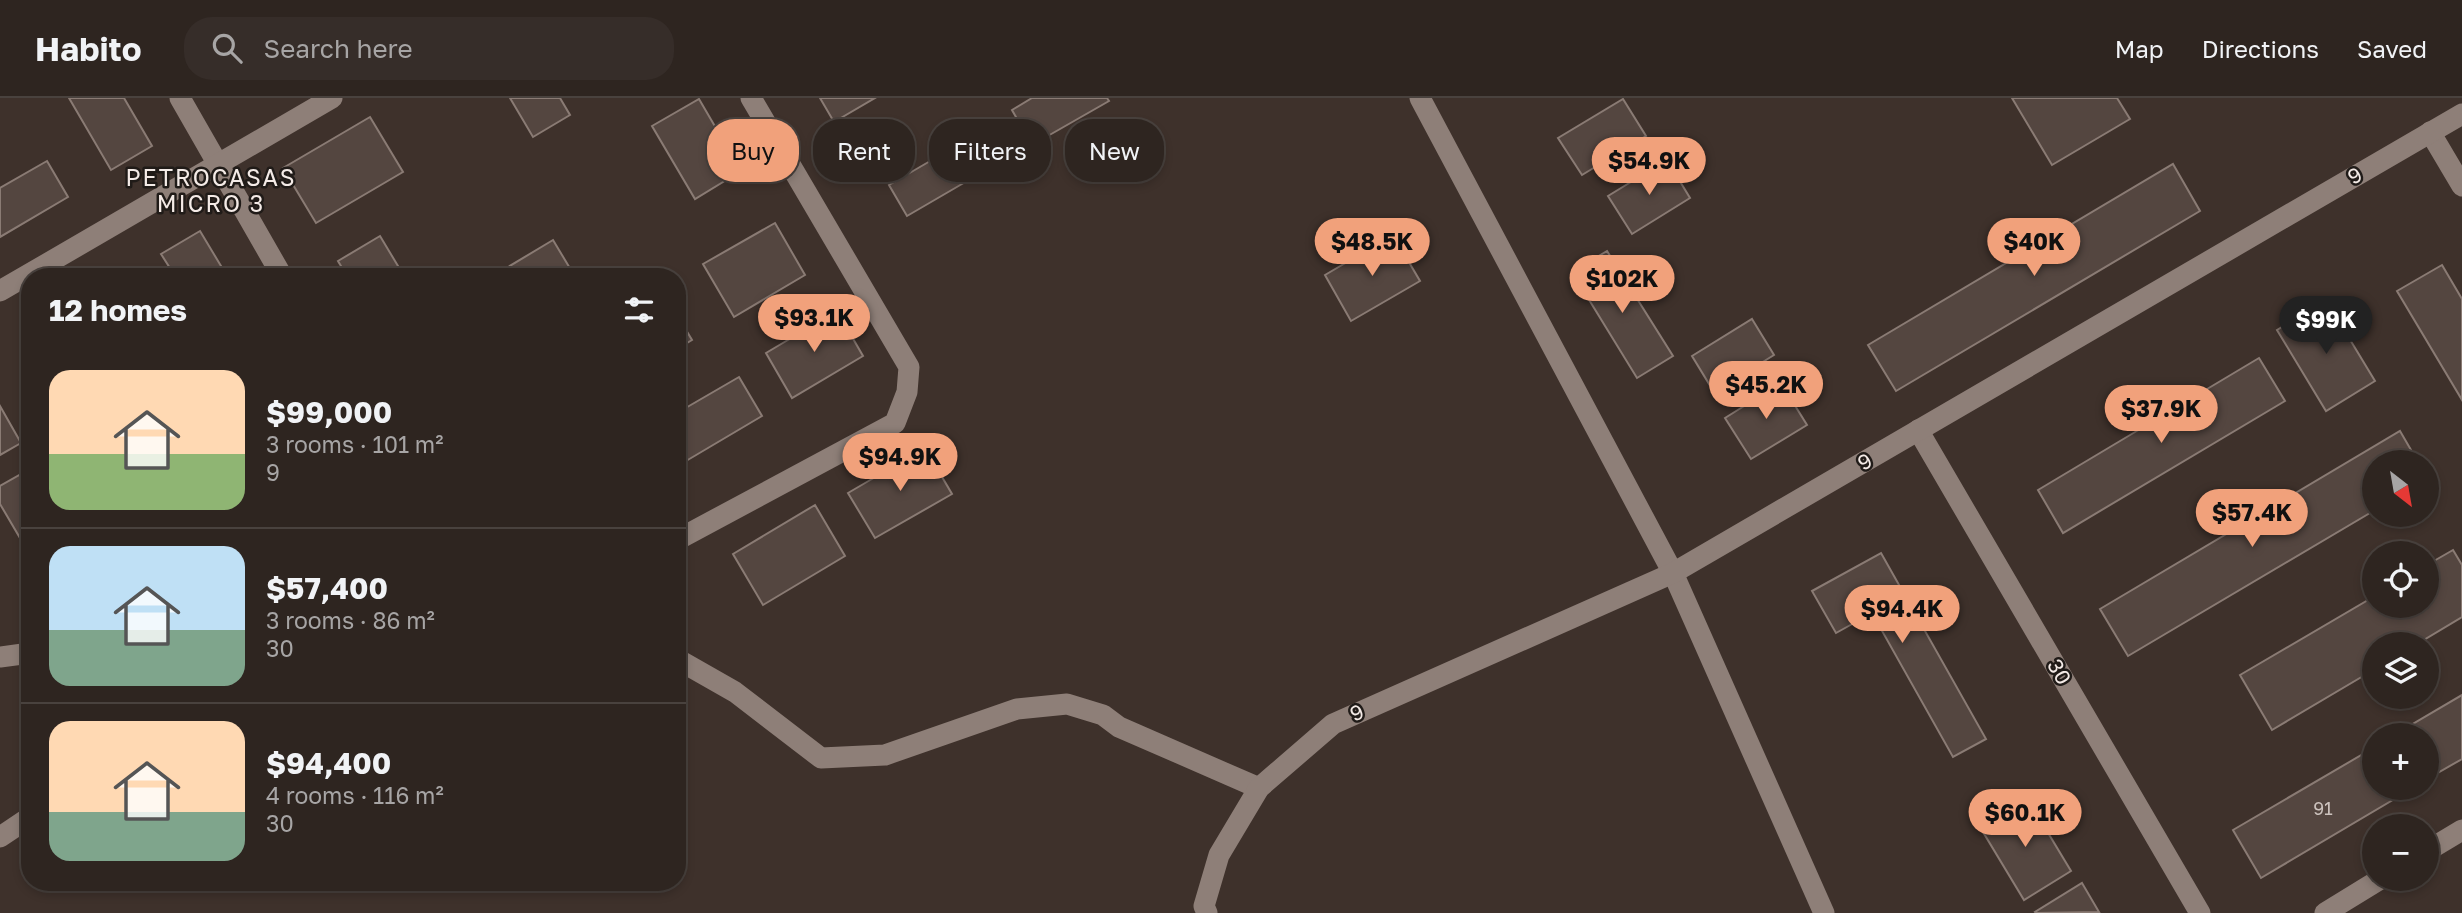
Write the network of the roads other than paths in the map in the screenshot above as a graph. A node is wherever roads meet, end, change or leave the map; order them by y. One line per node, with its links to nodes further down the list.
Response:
1 (180, 98): 7 (street)
2 (332, 98): 7 (street)
3 (751, 98): 14 (street)
4 (1420, 98): 15 (street)
5 (2462, 114): 6 (street, 9)
6 (2430, 132): 8 (street); 13 (street, 9)
7 (217, 164): 9 (street); 10 (street)
8 (2462, 186)
9 (39, 268)
10 (277, 268)
11 (21, 279): 12 (street)
12 (0, 291)
13 (1918, 430): 15 (street, 9); 27 (street, 30)
14 (686, 535)
15 (1673, 573): 19 (street, 9); 26 (street)
16 (21, 654): 17 (street)
17 (0, 657)
18 (686, 664): 19 (street)
19 (1259, 788): 25 (street, 9)
20 (21, 823): 22 (street)
21 (2462, 830): 23 (street)
22 (0, 837)
23 (2439, 844)
24 (2362, 890): 28 (street)
25 (1207, 913)
26 (1824, 913)
27 (2200, 913)
28 (2325, 913)

